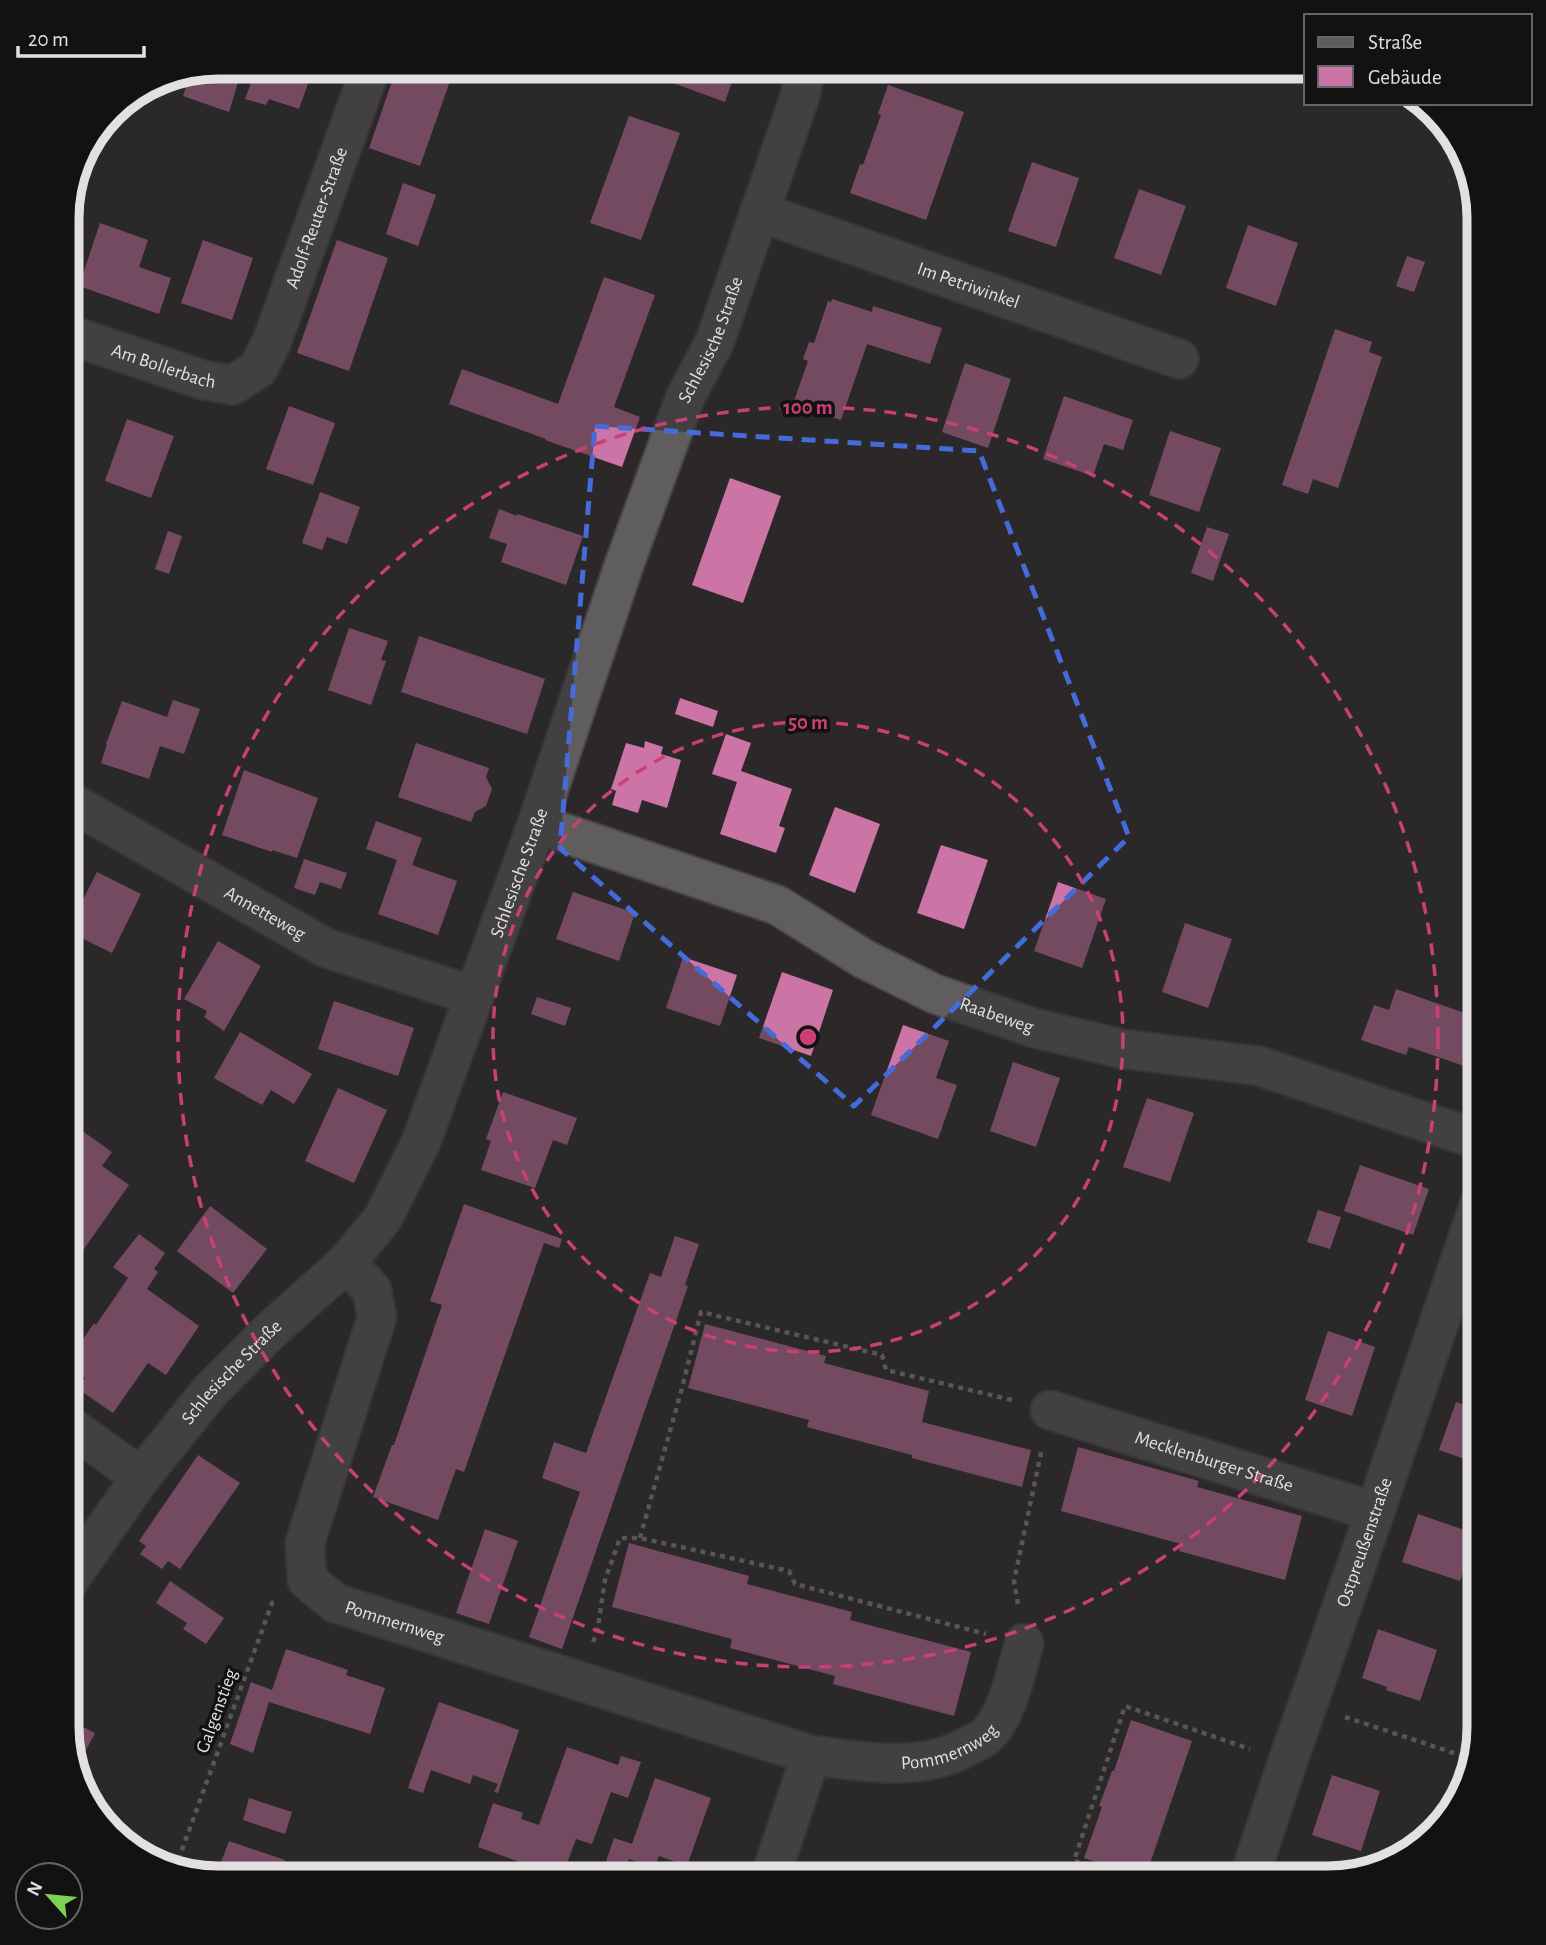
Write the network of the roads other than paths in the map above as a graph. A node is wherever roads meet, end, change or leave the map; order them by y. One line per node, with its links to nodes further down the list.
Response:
1 (366, 79): 6 (street, Adolf-Reuter-Straße)
2 (803, 79): 3 (street, Schlesische Straße)
3 (759, 212): 5 (street, Im Petriwinkel); 8 (street, Schlesische Straße)
4 (79, 338): 6 (street, Am Bollerbach)
5 (1179, 359)
6 (258, 369)
7 (79, 807): 9 (street, Annetteweg)
8 (537, 824): 9 (street, Schlesische Straße); 10 (street, Raabeweg)
9 (474, 996): 12 (street, Schlesische Straße)
10 (1467, 1136)
11 (1467, 1241): 16 (street, Ostpreußenstraße)
12 (346, 1263): 15 (street, Schlesische Straße); 19 (street, Pommernweg)
13 (1050, 1410): 16 (street, Mecklenburger Straße)
14 (79, 1433): 15 (street)
15 (141, 1477): 17 (street, Schlesische Straße)
16 (1376, 1512): 21 (street, Ostpreußenstraße)
17 (79, 1565)
18 (1024, 1643): 19 (street, Pommernweg)
19 (811, 1755): 20 (street)
20 (774, 1866)
21 (1253, 1866)

